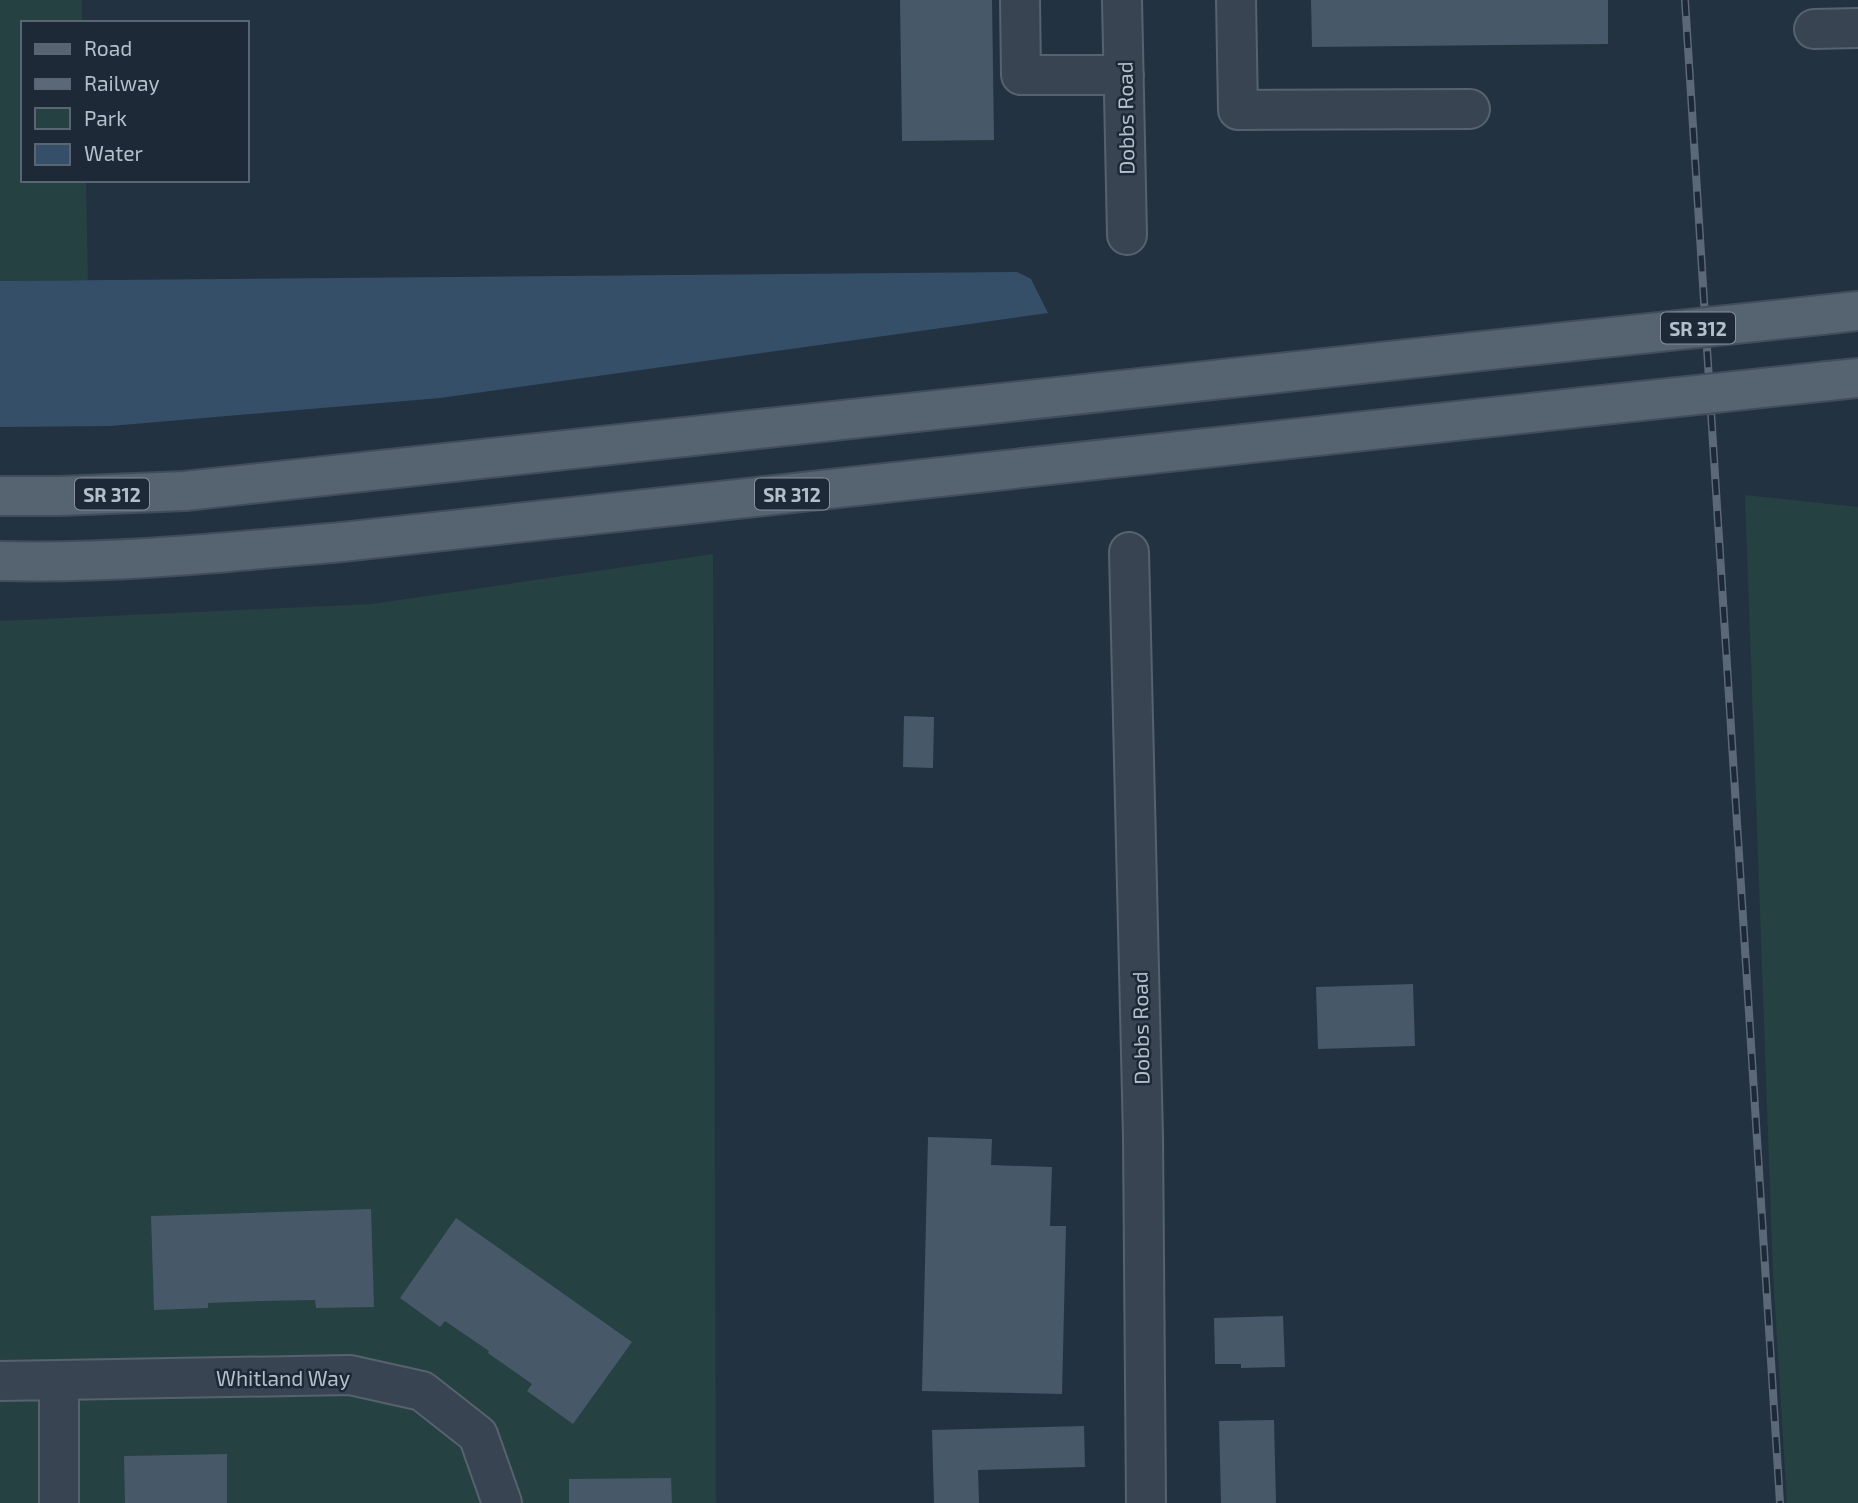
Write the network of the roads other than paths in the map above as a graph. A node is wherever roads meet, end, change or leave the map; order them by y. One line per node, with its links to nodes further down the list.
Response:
1 (1020, 0): 6 (street)
2 (1122, 0): 6 (street, Dobbs Road)
3 (1236, 0): 7 (street)
4 (1858, 28): 5 (street)
5 (1814, 29)
6 (1124, 75): 8 (street, Dobbs Road)
7 (1470, 108)
8 (1127, 235)
9 (1840, 313): 11 (main road, SR 312, bridge)
10 (1843, 380): 15 (main road, SR 312, bridge)
11 (224, 486): 12 (main road, SR 312); 13 (main road)
12 (0, 496)
13 (0, 521)
14 (1129, 552): 20 (street, Dobbs Road)
15 (0, 561)
16 (59, 1380): 17 (street, Whitland Way); 18 (street); 19 (street, Whitland Way)
17 (0, 1381)
18 (59, 1503)
19 (502, 1503)
20 (1146, 1503)

